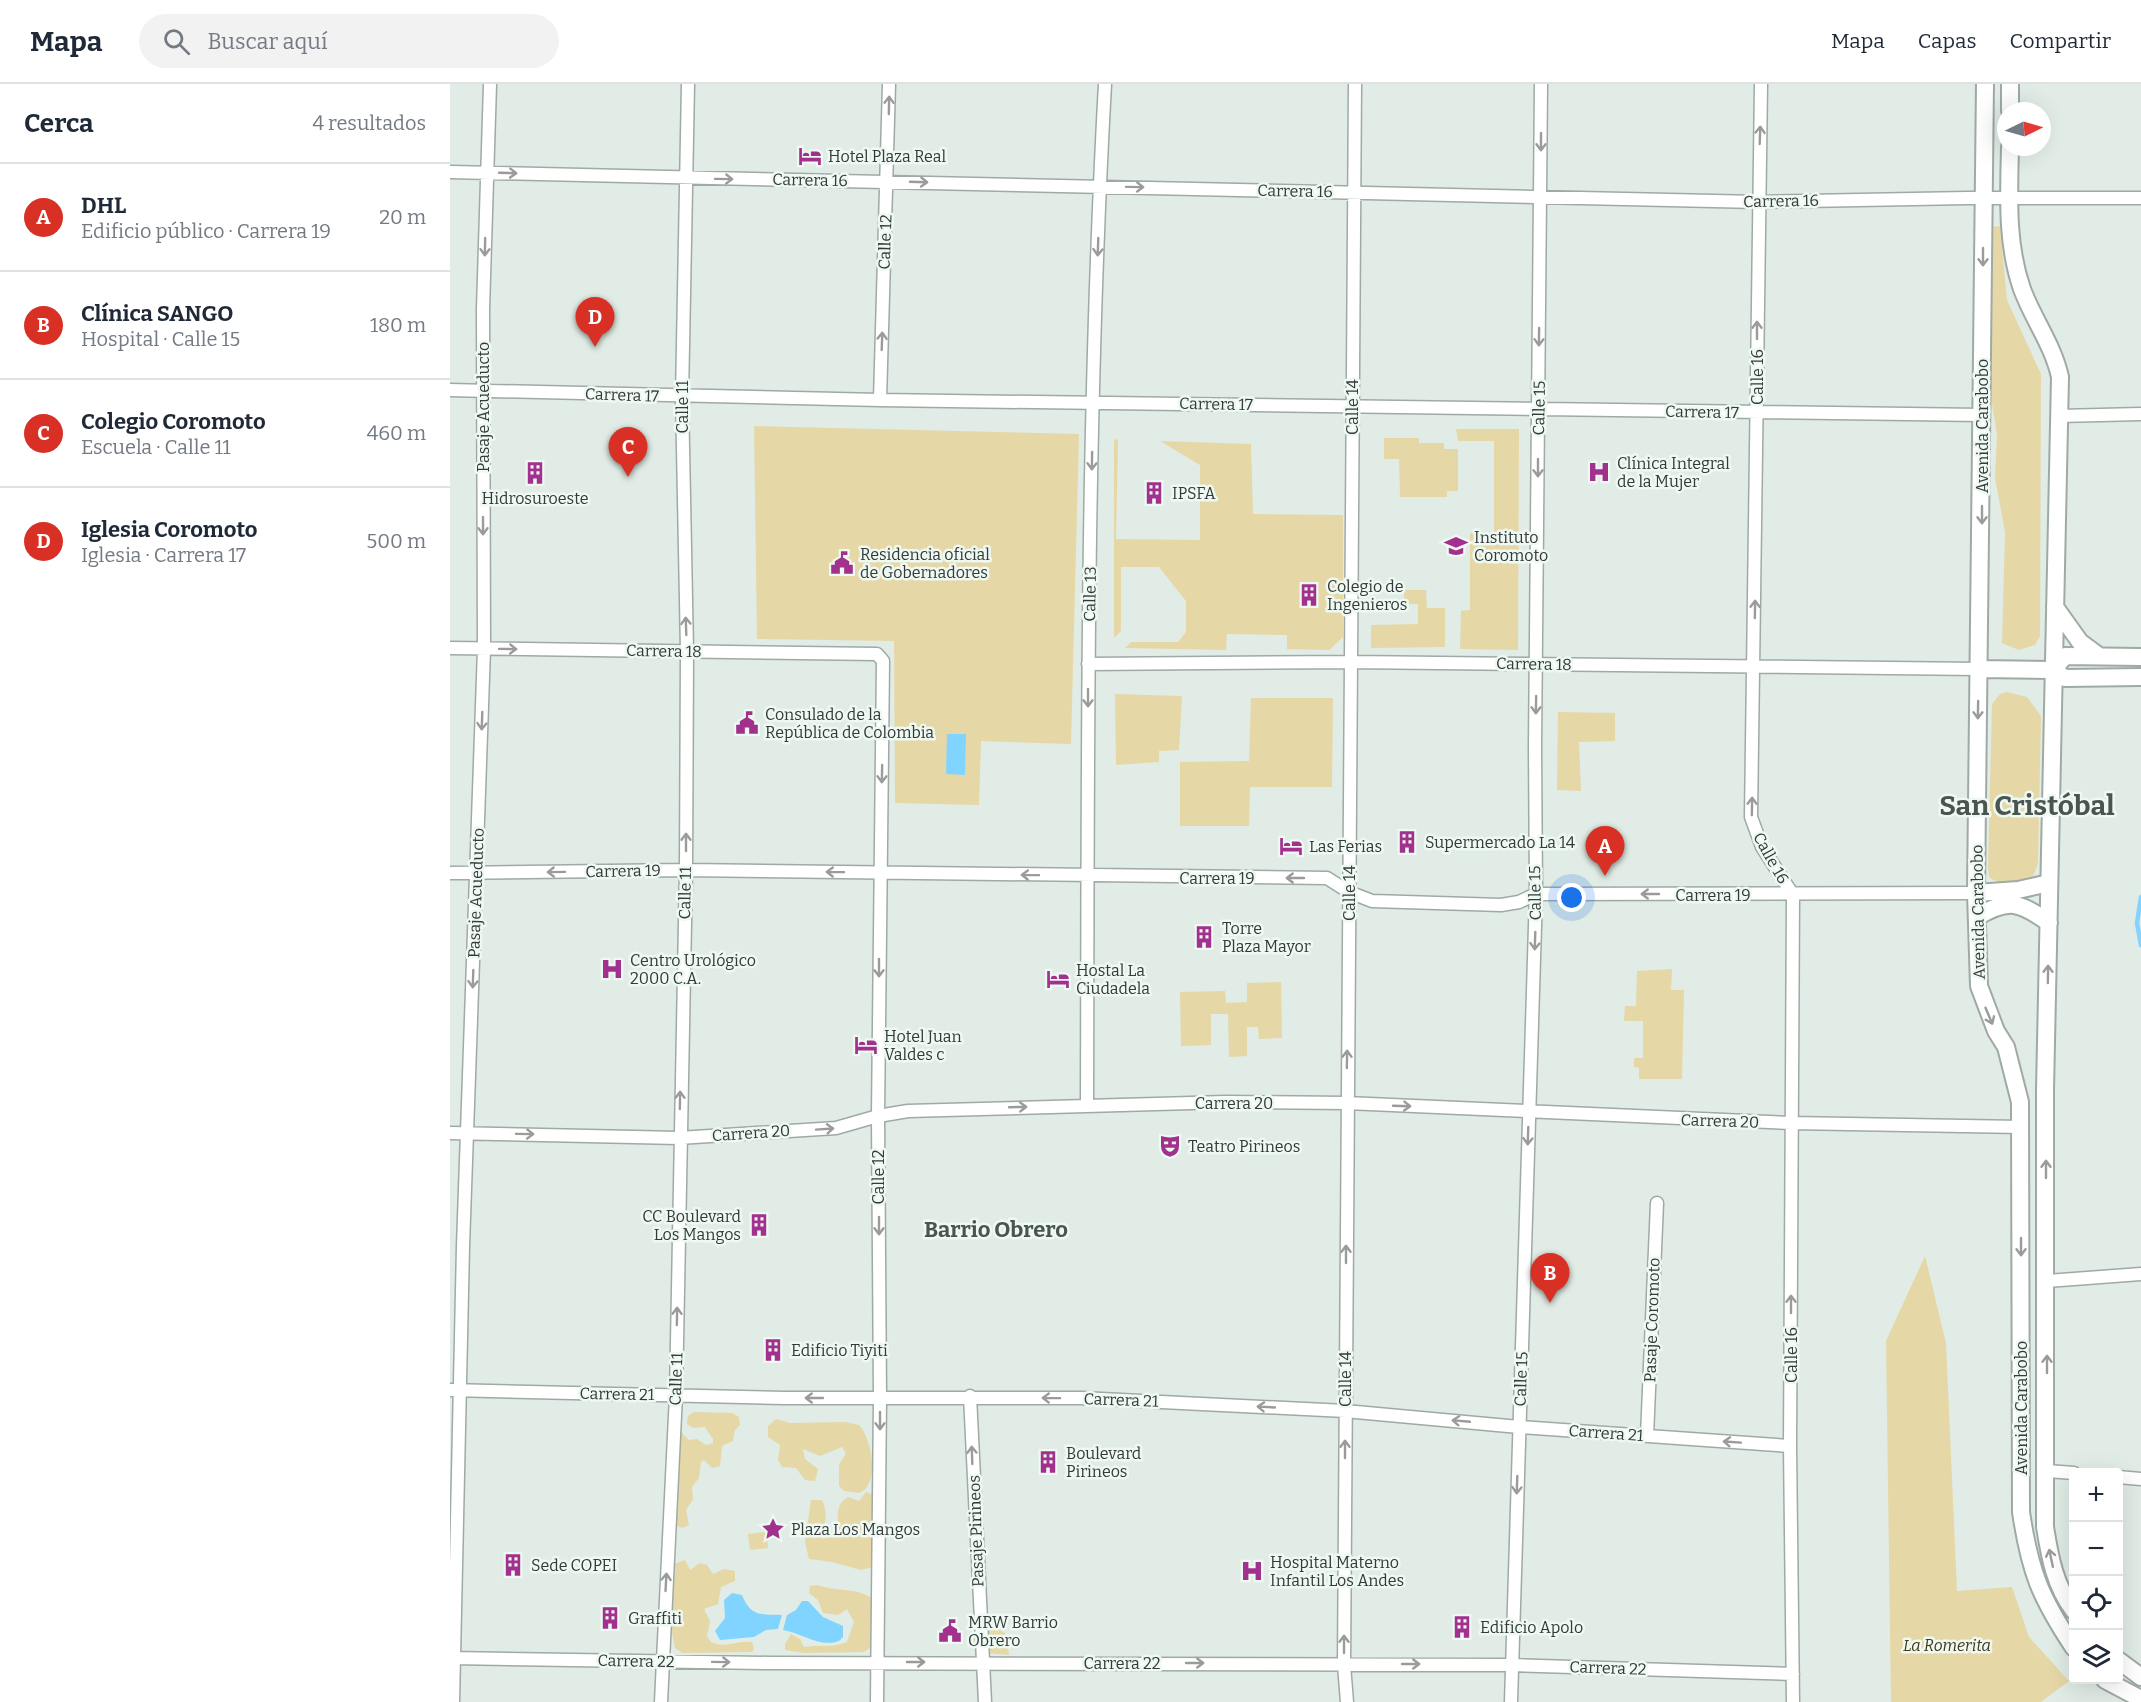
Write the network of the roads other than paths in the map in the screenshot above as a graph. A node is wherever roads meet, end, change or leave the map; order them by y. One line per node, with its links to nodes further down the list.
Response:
1 (490, 84): 13 (street, Pasaje Acueducto)
2 (688, 84): 14 (street, Calle 11)
3 (889, 84): 15 (street, Calle 12, one-way to 3)
4 (1105, 84): 16 (street, Calle 13)
5 (1355, 84): 17 (street, Calle 14)
6 (1541, 84): 18 (street, Calle 15, one-way to 18)
7 (1761, 84): 22 (street, Calle 16, one-way to 7)
8 (1985, 84): 19 (main road, Avenida Carabobo)
9 (2010, 84): 10 (main road)
10 (2010, 102)
11 (2010, 156): 20 (main road, Avenida Carabobo)
12 (450, 172): 13 (street, Carrera 16)
13 (486, 173): 14 (street, Carrera 16, one-way to 14); 24 (street, Pasaje Acueducto, one-way to 24)
14 (686, 178): 15 (street, Carrera 16, one-way to 15); 25 (street, Calle 11)
15 (887, 181): 16 (street, Carrera 16, one-way to 16); 26 (street, Calle 12, one-way to 15)
16 (1099, 187): 17 (street, Carrera 16, one-way to 17); 27 (street, Calle 13, one-way to 27)
17 (1354, 192): 18 (street, Carrera 16); 28 (street, Calle 14)
18 (1541, 198): 22 (street, Carrera 16); 29 (street, Calle 15, one-way to 29)
19 (1983, 198): 20 (street, Carrera 16); 22 (street, Carrera 16); 32 (main road, Avenida Carabobo, one-way to 32)
20 (2010, 198): 21 (street, Carrera 16); 33 (main road, Avenida Carabobo)
21 (2141, 198)
22 (1758, 202): 30 (street, Calle 16, one-way to 22)
23 (450, 390): 24 (street, Carrera 17)
24 (483, 391): 25 (street, Carrera 17); 36 (street, Pasaje Acueducto, one-way to 36)
25 (682, 397): 26 (street, Carrera 17); 37 (street, Calle 11, one-way to 25)
26 (880, 400): 27 (street, Carrera 17)
27 (1094, 402): 28 (street, Carrera 17); 42 (street, Calle 13, one-way to 42)
28 (1352, 405): 29 (street, Carrera 17); 41 (street, Calle 14)
29 (1539, 410): 30 (street, Carrera 17); 43 (street, Calle 15, one-way to 43)
30 (1757, 412): 32 (street, Carrera 17); 44 (street, Calle 16, one-way to 30)
31 (2141, 414): 33 (street)
32 (1982, 415): 45 (main road, Avenida Carabobo, one-way to 45)
33 (2059, 416): 34 (main road, Avenida Carabobo)
34 (2055, 607): 39 (main road); 46 (main road, Avenida Carabobo)
35 (450, 648): 36 (street, Carrera 18)
36 (484, 649): 37 (street, Carrera 18, one-way to 37); 50 (street, Pasaje Acueducto, one-way to 50)
37 (687, 651): 38 (street, Carrera 18); 48 (street, Calle 11, one-way to 37)
38 (877, 654): 51 (street, Calle 12, one-way to 51)
39 (2099, 656): 40 (main road); 46 (main road)
40 (2141, 657)
41 (1352, 662): 42 (street, Carrera 18); 43 (street, Carrera 18); 54 (street, Calle 14)
42 (1088, 664): 52 (street, Calle 13, one-way to 52)
43 (1536, 664): 44 (street, Carrera 18); 56 (street, Calle 15, one-way to 56)
44 (1755, 667): 45 (street, Carrera 18); 57 (street, Calle 16, one-way to 44)
45 (1979, 669): 46 (main road); 55 (main road, Avenida Carabobo, one-way to 55)
46 (2053, 670): 47 (main road); 53 (main road, Avenida Carabobo)
47 (2141, 677)
48 (686, 870): 50 (street, Carrera 19, one-way to 50); 51 (street, Carrera 19, one-way to 48); 68 (street, Calle 11, one-way to 48)
49 (450, 873): 50 (street, Carrera 19)
50 (477, 873): 67 (street, Pasaje Acueducto, one-way to 67)
51 (880, 873): 52 (street, Carrera 19, one-way to 51); 63 (street, Calle 12, one-way to 63)
52 (1088, 876): 54 (street, Carrera 19, one-way to 52); 61 (street, Calle 13)
53 (2049, 884): 55 (main road); 59 (main road, Avenida Carabobo)
54 (1349, 892): 56 (street, Carrera 19); 60 (street, Calle 14, one-way to 54)
55 (1976, 892): 57 (street, Carrera 19); 58 (main road, Avenida Carabobo)
56 (1536, 894): 57 (street, Carrera 19, one-way to 56); 62 (street, Calle 15, one-way to 62)
57 (1793, 895): 64 (street, Calle 16)
58 (1977, 917): 59 (main road); 65 (main road, Avenida Carabobo, one-way to 65)
59 (2049, 923): 71 (main road, Avenida Carabobo, one-way to 59)
60 (1347, 1103): 61 (street, Carrera 20); 62 (street, Carrera 20, one-way to 62); 76 (street, Calle 14, one-way to 60)
61 (1087, 1105): 63 (street, Carrera 20, one-way to 61)
62 (1529, 1110): 64 (street, Carrera 20); 77 (street, Calle 15, one-way to 77)
63 (878, 1116): 68 (street, Carrera 20, one-way to 63); 75 (street, Calle 12, one-way to 75)
64 (1791, 1123): 65 (street, Carrera 20); 79 (street, Calle 16, one-way to 64)
65 (2020, 1127): 85 (main road, Avenida Carabobo, one-way to 85)
66 (450, 1133): 67 (street, Carrera 20)
67 (467, 1134): 68 (street, Carrera 20, one-way to 68); 72 (street, Pasaje Acueducto)
68 (679, 1138): 73 (street, Calle 11, one-way to 68)
69 (1656, 1203): 78 (street, Pasaje Coromoto)
70 (2141, 1274): 71 (street)
71 (2047, 1281): 80 (main road, Avenida Carabobo, one-way to 71)
72 (455, 1390): 73 (street, Carrera 21); 86 (street, Pasaje Acueducto)
73 (676, 1395): 75 (street, Carrera 21, one-way to 73); 87 (street, Calle 11, one-way to 73)
74 (970, 1396): 75 (street, Carrera 21); 76 (street, Carrera 21, one-way to 74); 89 (street, Pasaje Pirineos, one-way to 74)
75 (880, 1398): 88 (street, Calle 12, one-way to 88)
76 (1345, 1411): 77 (street, Carrera 21, one-way to 76); 91 (street, Calle 14, one-way to 76)
77 (1519, 1427): 78 (street, Carrera 21); 92 (street, Calle 15, one-way to 92)
78 (1647, 1436): 79 (street, Carrera 21, one-way to 78)
79 (1790, 1446): 93 (street, Calle 16)
80 (2047, 1471): 81 (street); 84 (main road, Avenida Carabobo, one-way to 80)
81 (2069, 1473)
82 (2123, 1478): 83 (street)
83 (2141, 1479)
84 (2069, 1605)
85 (2069, 1641)
86 (452, 1658): 87 (street, Carrera 22); 97 (street, Pasaje Acueducto)
87 (662, 1662): 88 (street, Carrera 22, one-way to 88); 98 (street, Calle 11)
88 (878, 1662): 89 (street, Carrera 22, one-way to 89); 99 (street, Calle 12)
89 (982, 1662): 91 (street, Carrera 22, one-way to 91); 100 (street, Pasaje Pirineos)
90 (2123, 1664): 94 (main road)
91 (1344, 1665): 92 (street, Carrera 22, one-way to 92); 101 (street, Calle 14)
92 (1511, 1665): 93 (street, Carrera 22); 102 (street, Calle 15)
93 (1793, 1674): 103 (street, Calle 16)
94 (2141, 1677)
95 (2113, 1684): 96 (main road)
96 (2141, 1699)
97 (453, 1702)
98 (661, 1702)
99 (877, 1702)
100 (985, 1702)
101 (1347, 1702)
102 (1511, 1702)
103 (1793, 1702)

